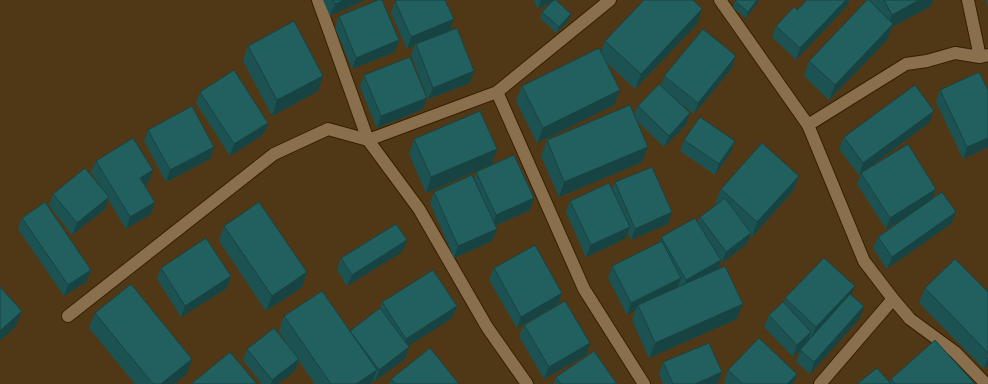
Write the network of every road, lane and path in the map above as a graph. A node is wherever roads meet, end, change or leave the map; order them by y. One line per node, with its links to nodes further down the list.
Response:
1 (318, 0): 8 (street)
2 (610, 0): 6 (street)
3 (720, 0): 7 (street)
4 (968, 0): 5 (street)
5 (984, 56): 7 (street)
6 (497, 92): 8 (street); 12 (street)
7 (808, 125): 9 (street)
8 (368, 140): 10 (street); 11 (street)
9 (893, 299): 13 (street); 14 (street)
10 (68, 316)
11 (527, 384)
12 (644, 384)
13 (820, 384)
14 (986, 384)

